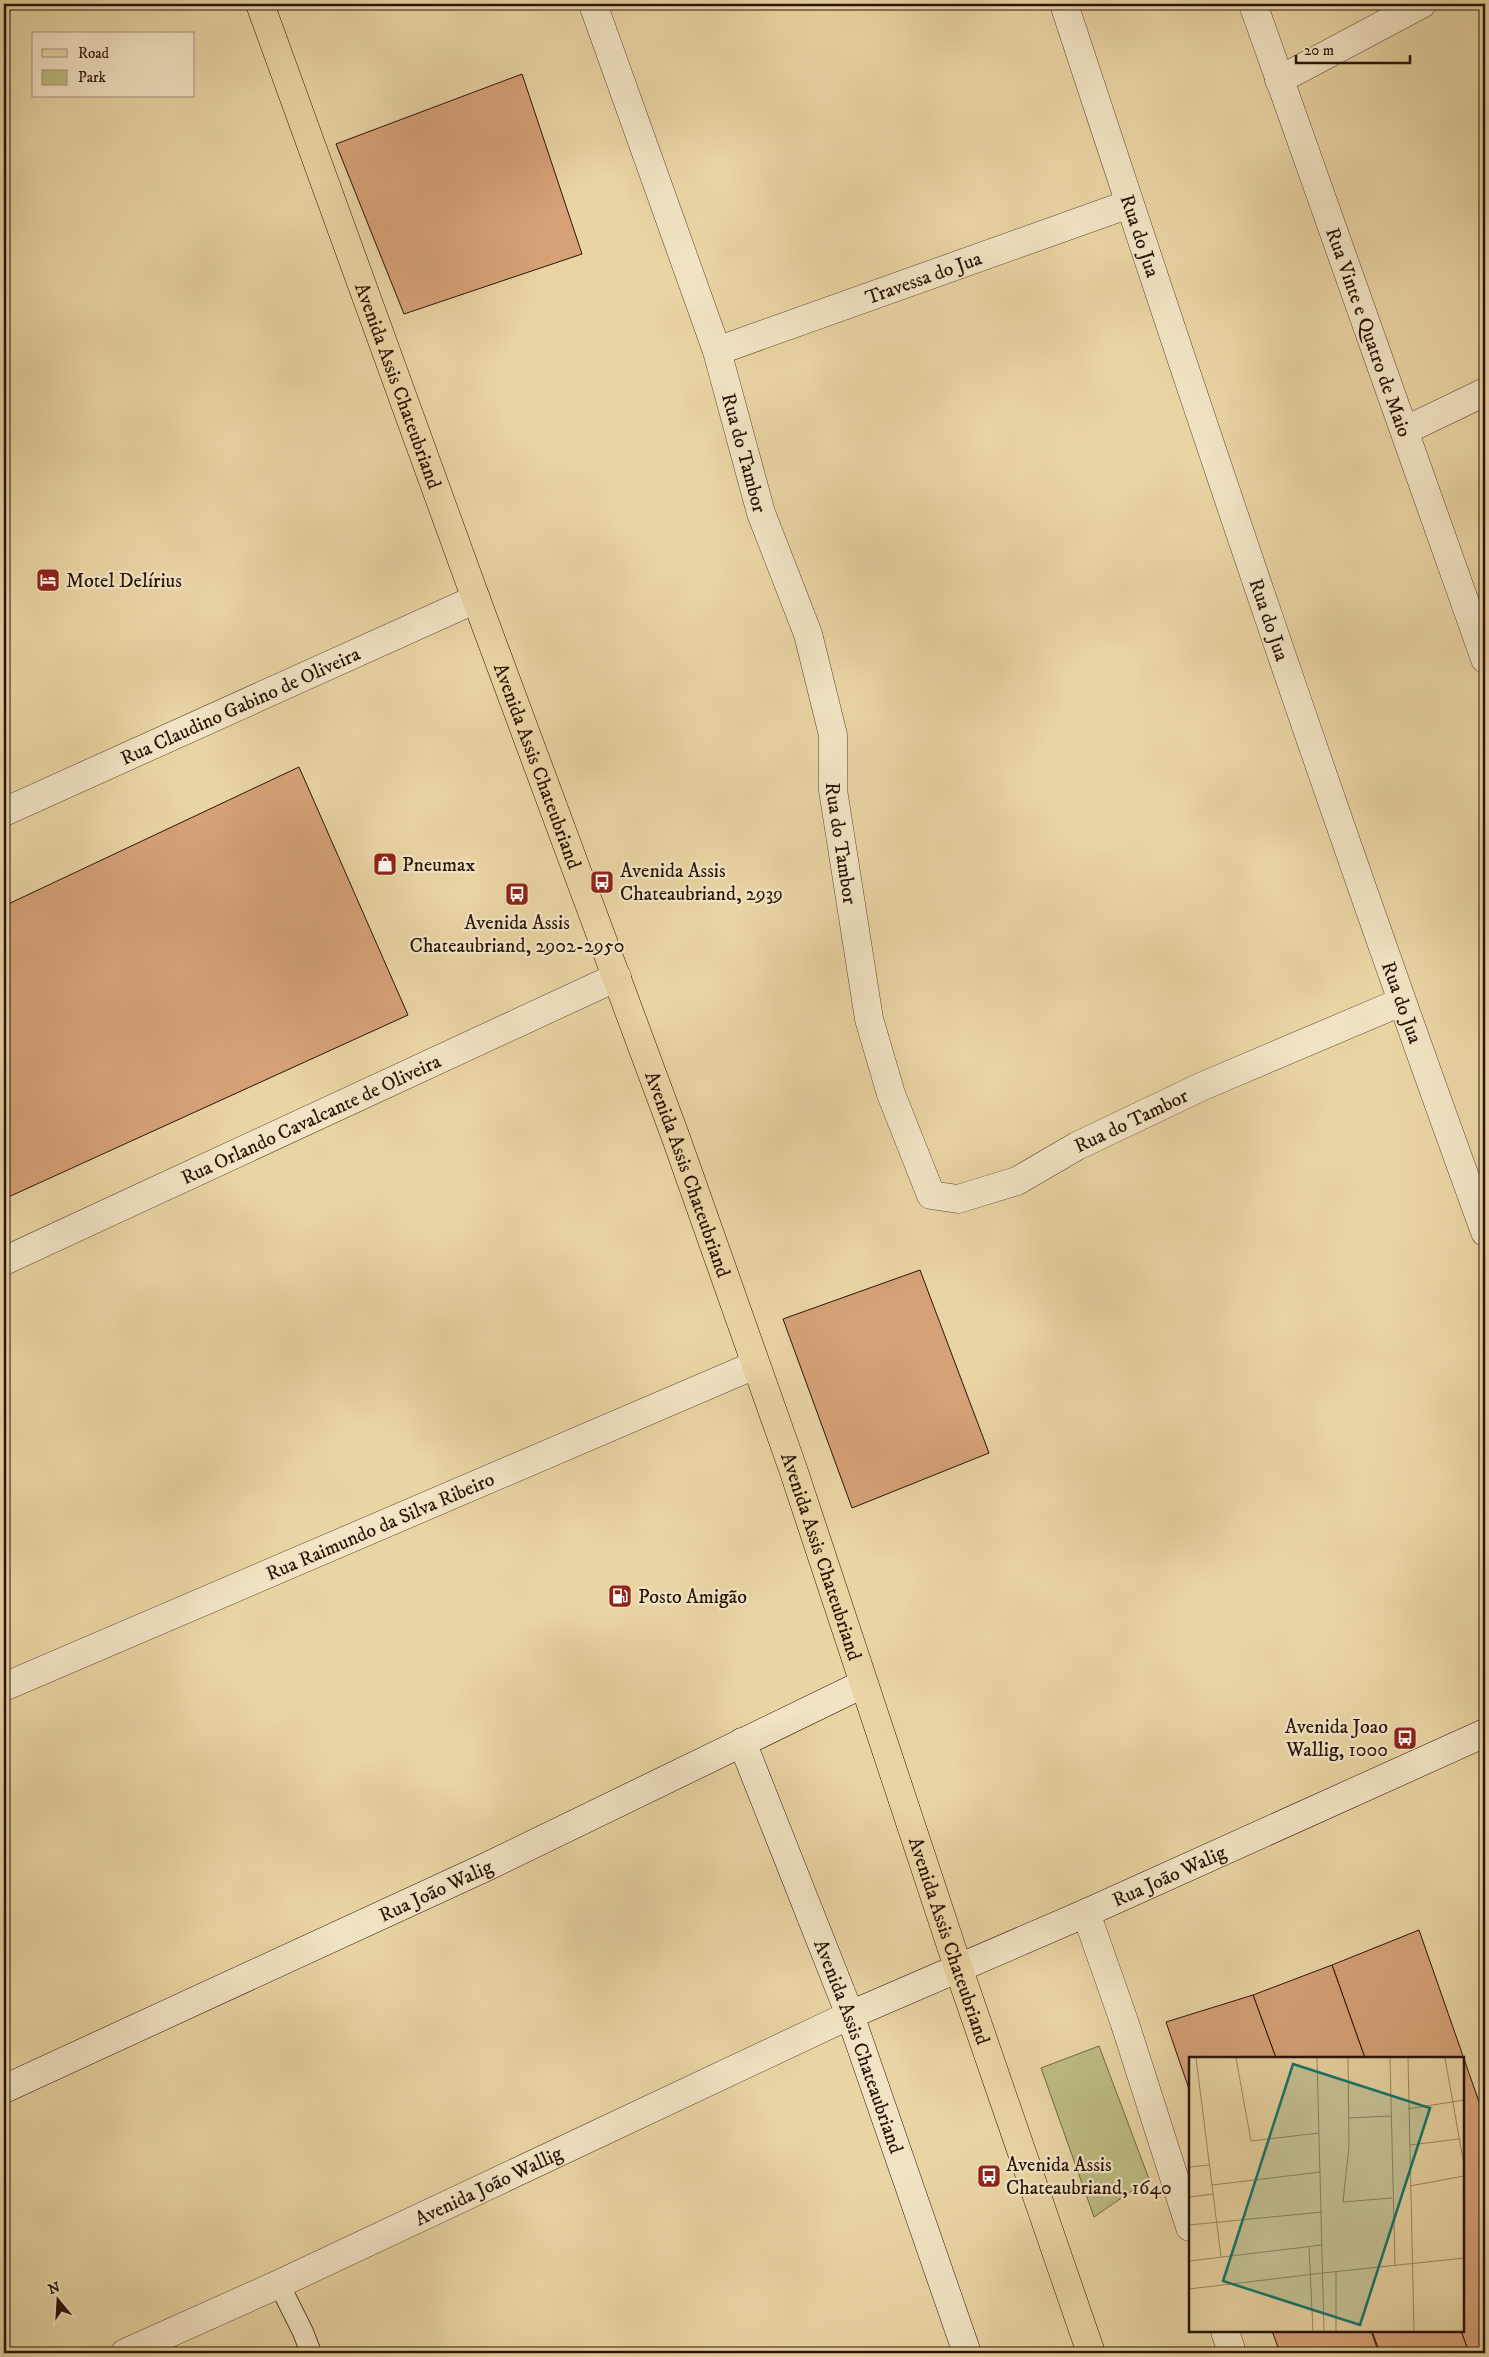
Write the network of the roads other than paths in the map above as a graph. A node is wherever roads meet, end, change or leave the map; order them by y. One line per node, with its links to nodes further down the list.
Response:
1 (260, 4): 11 (main road, Avenida Assis Chateubriand)
2 (593, 4): 8 (street, Rua do Tambor)
3 (1064, 4): 7 (street, Rua do Jua)
4 (1253, 4): 6 (street, Rua Vinte e Quatro de Maio)
5 (1422, 4): 6 (street)
6 (1279, 80): 10 (street, Rua Vinte e Quatro de Maio)
7 (1129, 204): 8 (street, Travessa do Jua); 15 (street, Rua do Jua)
8 (717, 351): 15 (street, Rua do Tambor)
9 (1485, 392): 10 (street)
10 (1406, 430): 12 (street, Rua Vinte e Quatro de Maio)
11 (476, 598): 13 (street, Rua Claudino Gabino de Oliveira); 14 (main road, Avenida Assis Chateubriand)
12 (1485, 659)
13 (4, 812)
14 (618, 977): 17 (street, Rua Orlando Cavalcante de Oliveira); 18 (main road, Avenida Assis Chateubriand)
15 (1401, 1002): 16 (street, Rua do Jua)
16 (1485, 1232)
17 (4, 1261)
18 (755, 1365): 19 (main road, Avenida Assis Chateubriand); 20 (street, Rua Raimundo da Silva Ribeiro)
19 (863, 1684): 22 (street, Rua João Walig); 24 (main road, Avenida Assis Chateubriand)
20 (4, 1687)
21 (1485, 1733): 23 (street, Rua João Walig)
22 (742, 1742): 25 (street, Avenida Assis Chateaubriand); 26 (street, Rua João Walig)
23 (1086, 1913): 24 (street, Rua João Walig); 27 (street)
24 (958, 1967): 25 (street, Rua João Walig); 33 (main road, Avenida Assis Chateubriand)
25 (850, 2015): 28 (street, Avenida João Wallig); 32 (street, Avenida Assis Chateaubriand)
26 (4, 2089)
27 (1189, 2224)
28 (279, 2284): 30 (street, Avenida João Wallig); 31 (lane)
29 (1225, 2332): 34 (street)
30 (124, 2353)
31 (311, 2353)
32 (967, 2353)
33 (1091, 2353)
34 (1232, 2353)

